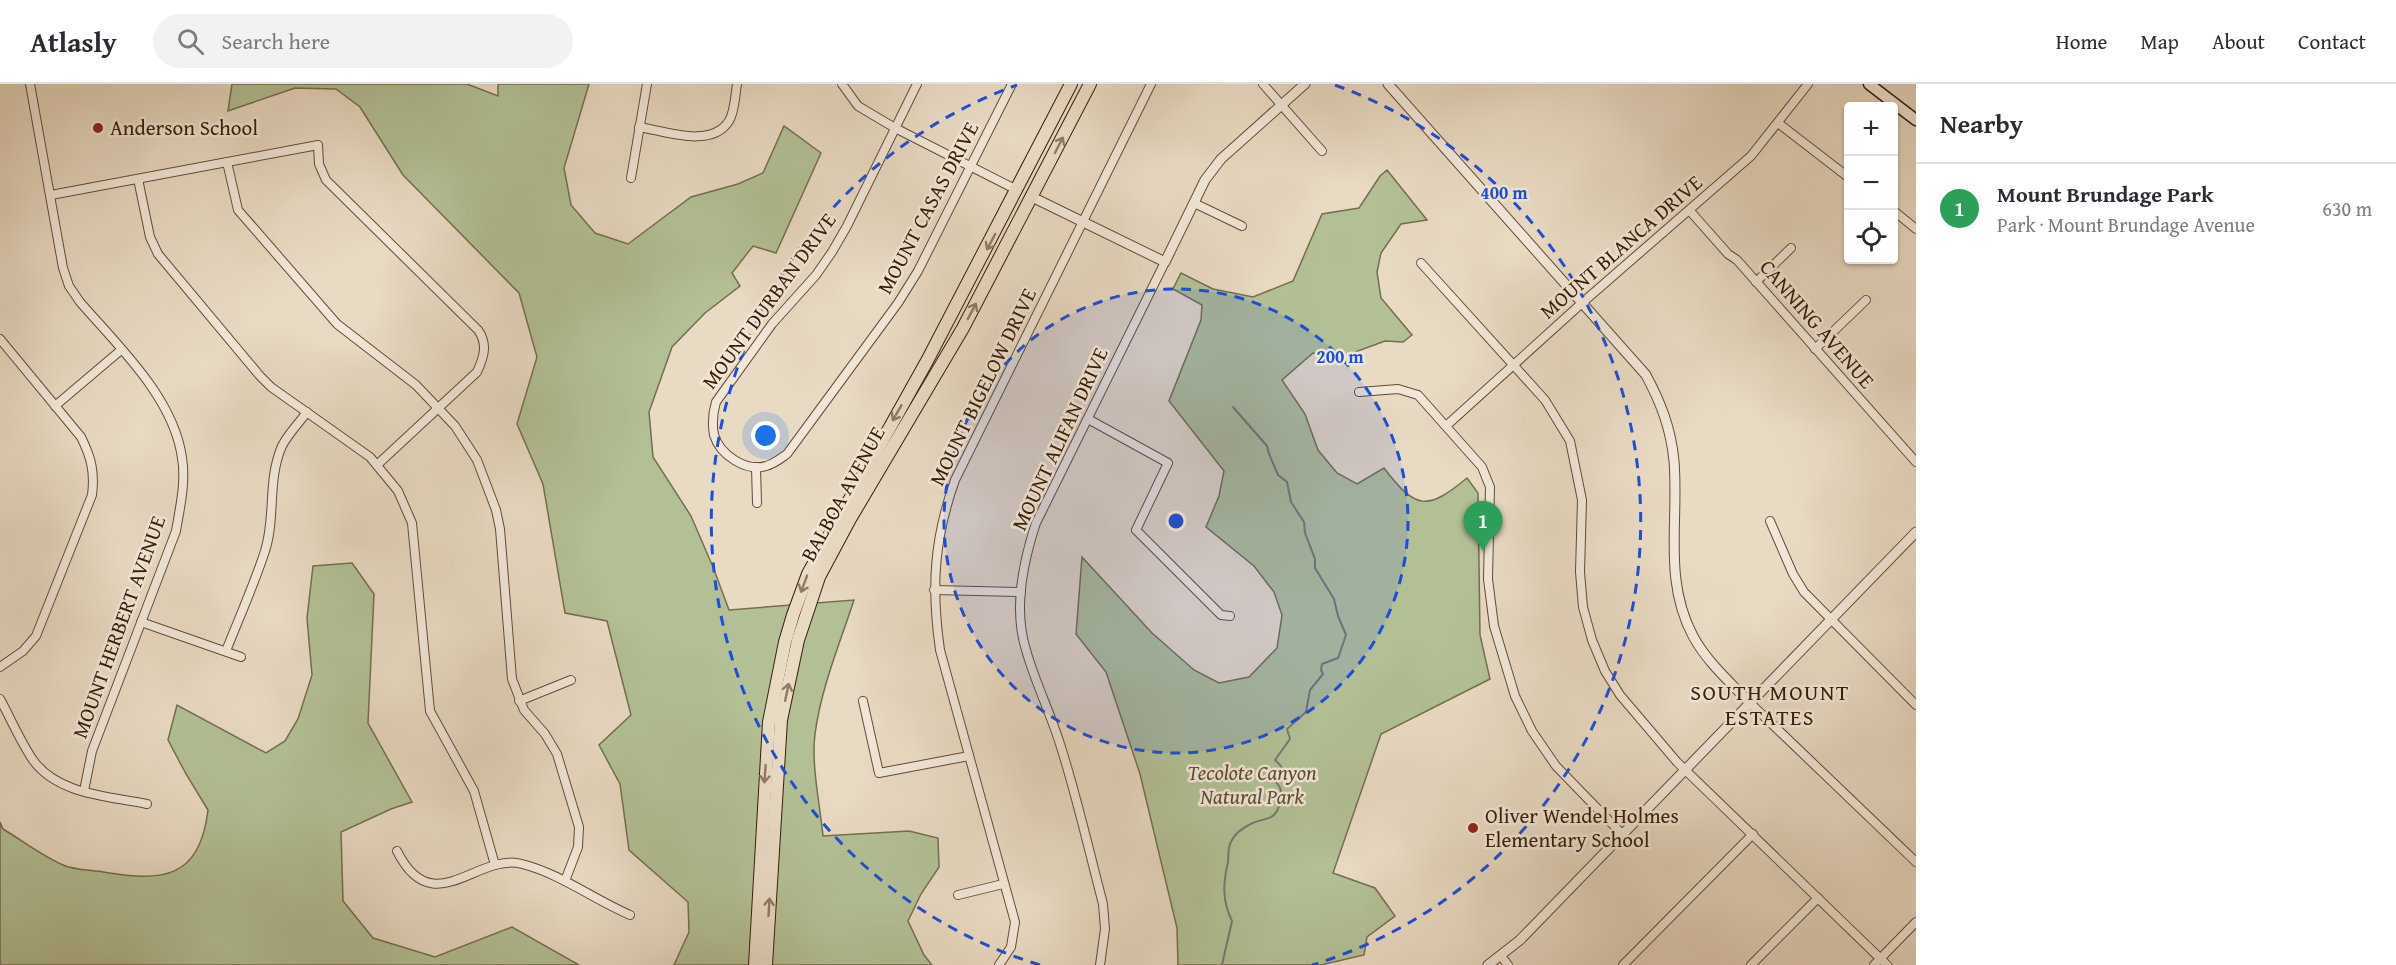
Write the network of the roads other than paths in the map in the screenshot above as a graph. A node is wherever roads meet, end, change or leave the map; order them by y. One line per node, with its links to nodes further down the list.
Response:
1 (30, 84): 28 (street, MOUNT HERBERT AVENUE)
2 (647, 84): 18 (street)
3 (737, 84): 18 (street)
4 (842, 84): 19 (street)
5 (917, 84): 19 (street, MOUNT DURBAN DRIVE)
6 (1012, 84): 22 (street, MOUNT CASAS DRIVE)
7 (1071, 84): 23 (main road, BALBOA AVENUE)
8 (1090, 84): 29 (main road, BALBOA AVENUE, one-way to 8)
9 (1151, 84): 33 (street, MOUNT BIGELOW DRIVE)
10 (1263, 84): 15 (street)
11 (1305, 84): 15 (street, MOUNT ALIFAN DRIVE)
12 (1388, 84): 42 (street)
13 (1808, 84): 17 (street, MOUNT BLANCA DRIVE)
14 (1869, 84): 16 (main road)
15 (1281, 105): 20 (street); 30 (street, MOUNT ALIFAN DRIVE)
16 (1916, 120)
17 (1778, 123): 24 (street); 31 (street, MOUNT BLANCA DRIVE)
18 (639, 127): 26 (street)
19 (895, 128): 22 (street); 55 (street, MOUNT DURBAN DRIVE)
20 (1322, 151)
21 (227, 162): 25 (street); 49 (street); 49 (street)
22 (972, 166): 27 (street); 55 (street, MOUNT CASAS DRIVE)
23 (1029, 167): 27 (main road, BALBOA AVENUE); 29 (main road)
24 (1844, 174)
25 (138, 178): 28 (street); 50 (street)
26 (631, 178)
27 (1017, 190): 36 (main road); 90 (main road, BALBOA AVENUE, one-way to 90)
28 (51, 195): 45 (street, MOUNT HERBERT AVENUE)
29 (1032, 197): 33 (street); 36 (main road, BALBOA AVENUE)
30 (1194, 203): 34 (street); 38 (street, MOUNT ALIFAN DRIVE)
31 (1689, 211): 40 (street, CANNING AVENUE); 42 (street, MOUNT BLANCA DRIVE)
32 (1898, 215): 35 (street)
33 (1083, 222): 38 (street); 59 (street, MOUNT BIGELOW DRIVE)
34 (1242, 226)
35 (1916, 229)
36 (1013, 235): 91 (main road, BALBOA AVENUE, one-way to 36)
37 (1791, 248): 40 (street)
38 (1166, 262): 51 (street, MOUNT ALIFAN DRIVE)
39 (1421, 263): 46 (street)
40 (1756, 282): 44 (street, CANNING AVENUE)
41 (1866, 300): 44 (street)
42 (1582, 303): 46 (street, MOUNT BLANCA DRIVE); 71 (street)
43 (0, 339): 48 (street)
44 (1815, 349): 53 (street, CANNING AVENUE)
45 (122, 350): 48 (street); 63 (street, MOUNT HERBERT AVENUE)
46 (1512, 366): 52 (street, MOUNT BLANCA DRIVE); 74 (street)
47 (1359, 392): 52 (street)
48 (55, 406): 66 (street)
49 (438, 408): 54 (street); 69 (street)
50 (307, 412): 54 (street); 64 (street)
51 (1088, 419): 60 (street, MOUNT ALIFAN DRIVE); 61 (street)
52 (1446, 426): 77 (street)
53 (1916, 462)
54 (377, 465): 81 (street)
55 (756, 467): 56 (street)
56 (757, 502)
57 (1770, 521): 62 (street)
58 (1916, 532): 62 (street)
59 (934, 590): 60 (street); 73 (street, MOUNT BIGELOW DRIVE)
60 (1021, 592): 93 (street, MOUNT ALIFAN DRIVE)
61 (1230, 616)
62 (1830, 620): 71 (street); 72 (street)
63 (141, 622): 64 (street); 75 (street, MOUNT HERBERT AVENUE)
64 (226, 651): 65 (street)
65 (241, 657)
66 (0, 667)
67 (571, 680): 69 (street)
68 (0, 699): 75 (street)
69 (519, 701): 82 (street)
70 (863, 701): 73 (street)
71 (1749, 702): 74 (street); 80 (street)
72 (1916, 705)
73 (969, 756): 83 (street, MOUNT BIGELOW DRIVE)
74 (1685, 770): 77 (street); 78 (street)
75 (84, 791): 76 (street)
76 (147, 804)
77 (1622, 834): 88 (street)
78 (1753, 834): 85 (street); 96 (street)
79 (397, 851): 81 (street)
80 (1916, 862)
81 (495, 865): 82 (street)
82 (565, 881): 86 (street)
83 (1003, 884): 84 (street); 92 (street, MOUNT BIGELOW DRIVE)
84 (958, 895)
85 (1818, 898): 89 (street); 97 (street)
86 (630, 915)
87 (1916, 922): 89 (street)
88 (1501, 956): 94 (street); 95 (street)
89 (1880, 958): 98 (street); 99 (street)
90 (755, 965)
91 (766, 965)
92 (999, 965)
93 (1100, 965)
94 (1488, 965)
95 (1508, 965)
96 (1623, 965)
97 (1751, 965)
98 (1874, 965)
99 (1887, 965)

